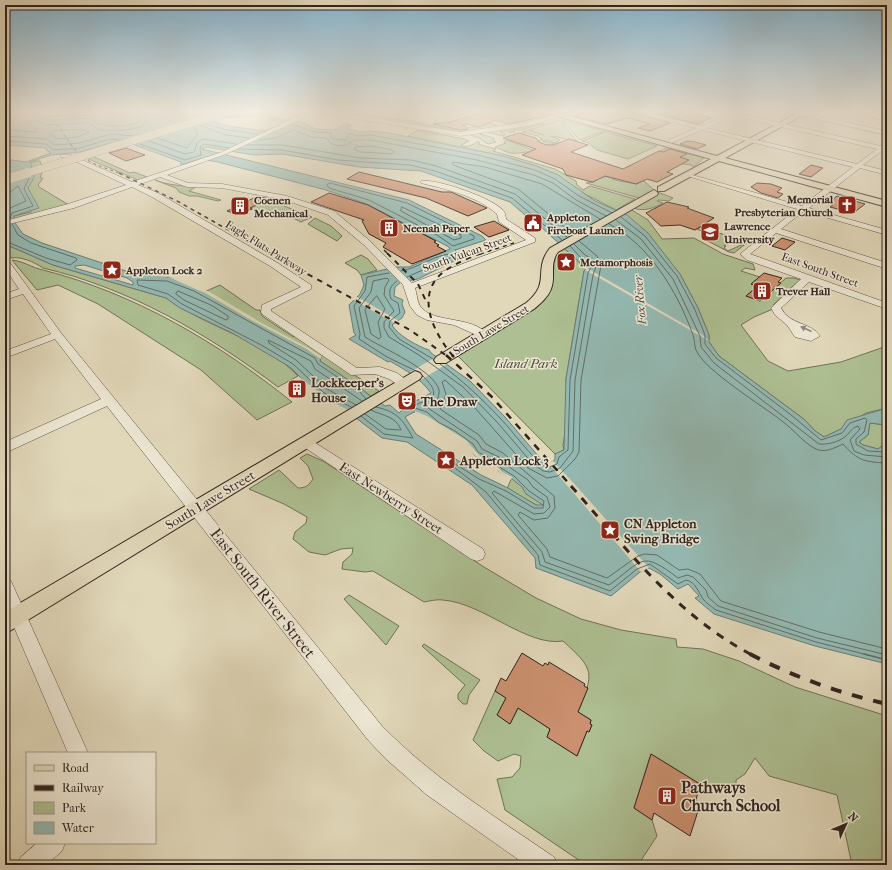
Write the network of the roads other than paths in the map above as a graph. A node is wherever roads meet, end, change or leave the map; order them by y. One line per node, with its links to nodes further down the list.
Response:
1 (93, 152): 14 (main road, bridge)
2 (96, 152): 14 (main road, bridge)
3 (229, 152): 12 (street)
4 (693, 152): 9 (main road)
5 (729, 152): 9 (main road, South Lawe Street)
6 (799, 152): 10 (street)
7 (878, 152): 10 (street)
8 (63, 156): 16 (street)
9 (717, 158): 13 (main road, South Lawe Street); 17 (main road)
10 (858, 166): 11 (street); 17 (street)
11 (887, 173)
12 (160, 175): 16 (street); 26 (street)
13 (687, 175): 19 (street); 32 (main road, South Lawe Street)
14 (5, 179)
15 (423, 182): 26 (street, South Vulcan Street)
16 (133, 185): 20 (street); 35 (street, Eagle Flats Parkway)
17 (828, 188): 18 (main road); 19 (street)
18 (887, 204)
19 (802, 208): 21 (street); 22 (street)
20 (5, 223)
21 (775, 230): 24 (street); 25 (street, East South Street)
22 (887, 233)
23 (5, 262): 27 (street, East South River Street)
24 (887, 266)
25 (807, 278): 29 (street, East South Street); 30 (street)
26 (408, 284): 32 (street)
27 (25, 290): 28 (street); 31 (street, East South River Street)
28 (5, 297)
29 (887, 306)
30 (790, 322)
31 (57, 335): 33 (street); 36 (street, East South River Street)
32 (484, 335): 34 (main road, South Lawe Street)
33 (5, 355)
34 (441, 360)
35 (410, 380): 37 (main road, South Lawe Street)
36 (109, 400): 38 (street); 39 (street, East South River Street)
37 (306, 442): 39 (main road, South Lawe Street); 40 (street, East Newberry Street)
38 (5, 448)
39 (197, 508): 42 (main road, South Lawe Street); 46 (street, East South River Street)
40 (477, 554)
41 (5, 586): 42 (street)
42 (12, 620): 43 (street)
43 (78, 752)
44 (53, 844): 45 (street)
45 (28, 865)
46 (546, 865)

